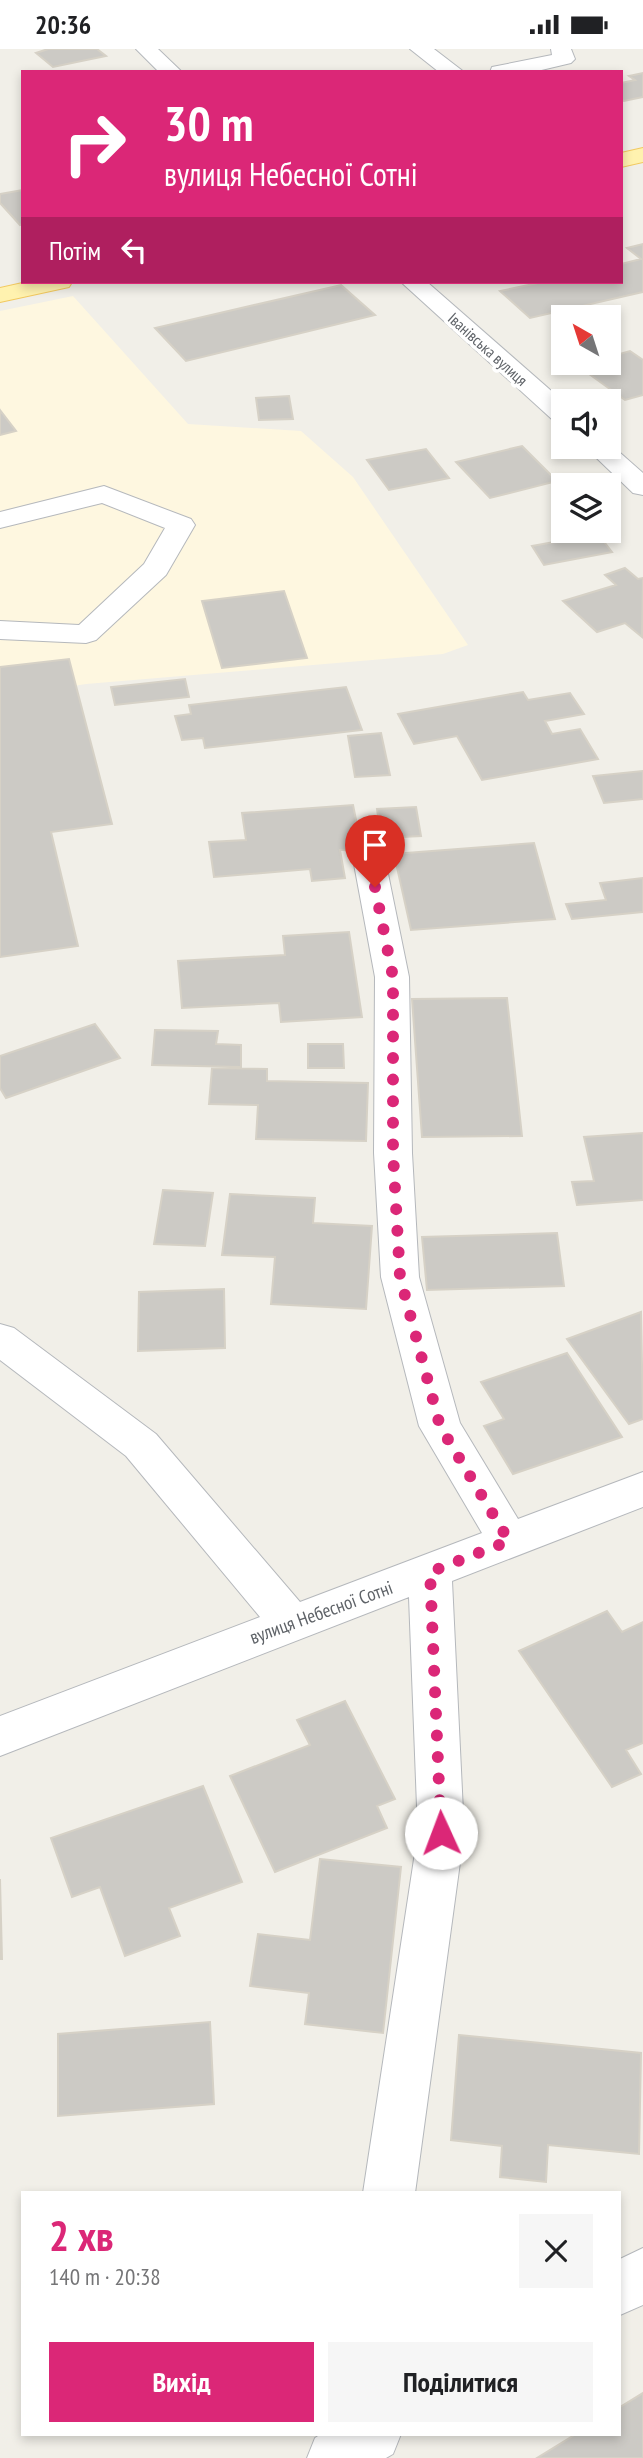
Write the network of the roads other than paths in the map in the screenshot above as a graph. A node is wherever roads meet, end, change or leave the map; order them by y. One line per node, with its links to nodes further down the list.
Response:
1 (146, 49): 4 (street)
2 (420, 49): 5 (street)
3 (561, 49): 6 (street)
4 (170, 70)
5 (451, 70)
6 (510, 70)
7 (643, 155): 8 (main road)
8 (623, 160)
9 (51, 284): 11 (main road)
10 (415, 284): 12 (street, Іванівська вулиця)
11 (0, 295)
12 (551, 404)
13 (612, 459): 14 (street)
14 (643, 487)
15 (0, 520): 16 (street)
16 (0, 630)
17 (370, 864): 20 (street)
18 (0, 1339): 22 (street)
19 (643, 1489): 20 (street, вулиця Небесної Сотні)
20 (509, 1541): 21 (street, вулиця Небесної Сотні)
21 (430, 1572): 22 (street, вулиця Небесної Сотні); 24 (street)
22 (291, 1622): 23 (street, вулиця Небесної Сотні)
23 (0, 1736)
24 (389, 2191)
25 (643, 2275): 26 (street)
26 (621, 2287)
27 (370, 2436): 28 (street)
28 (335, 2458)

